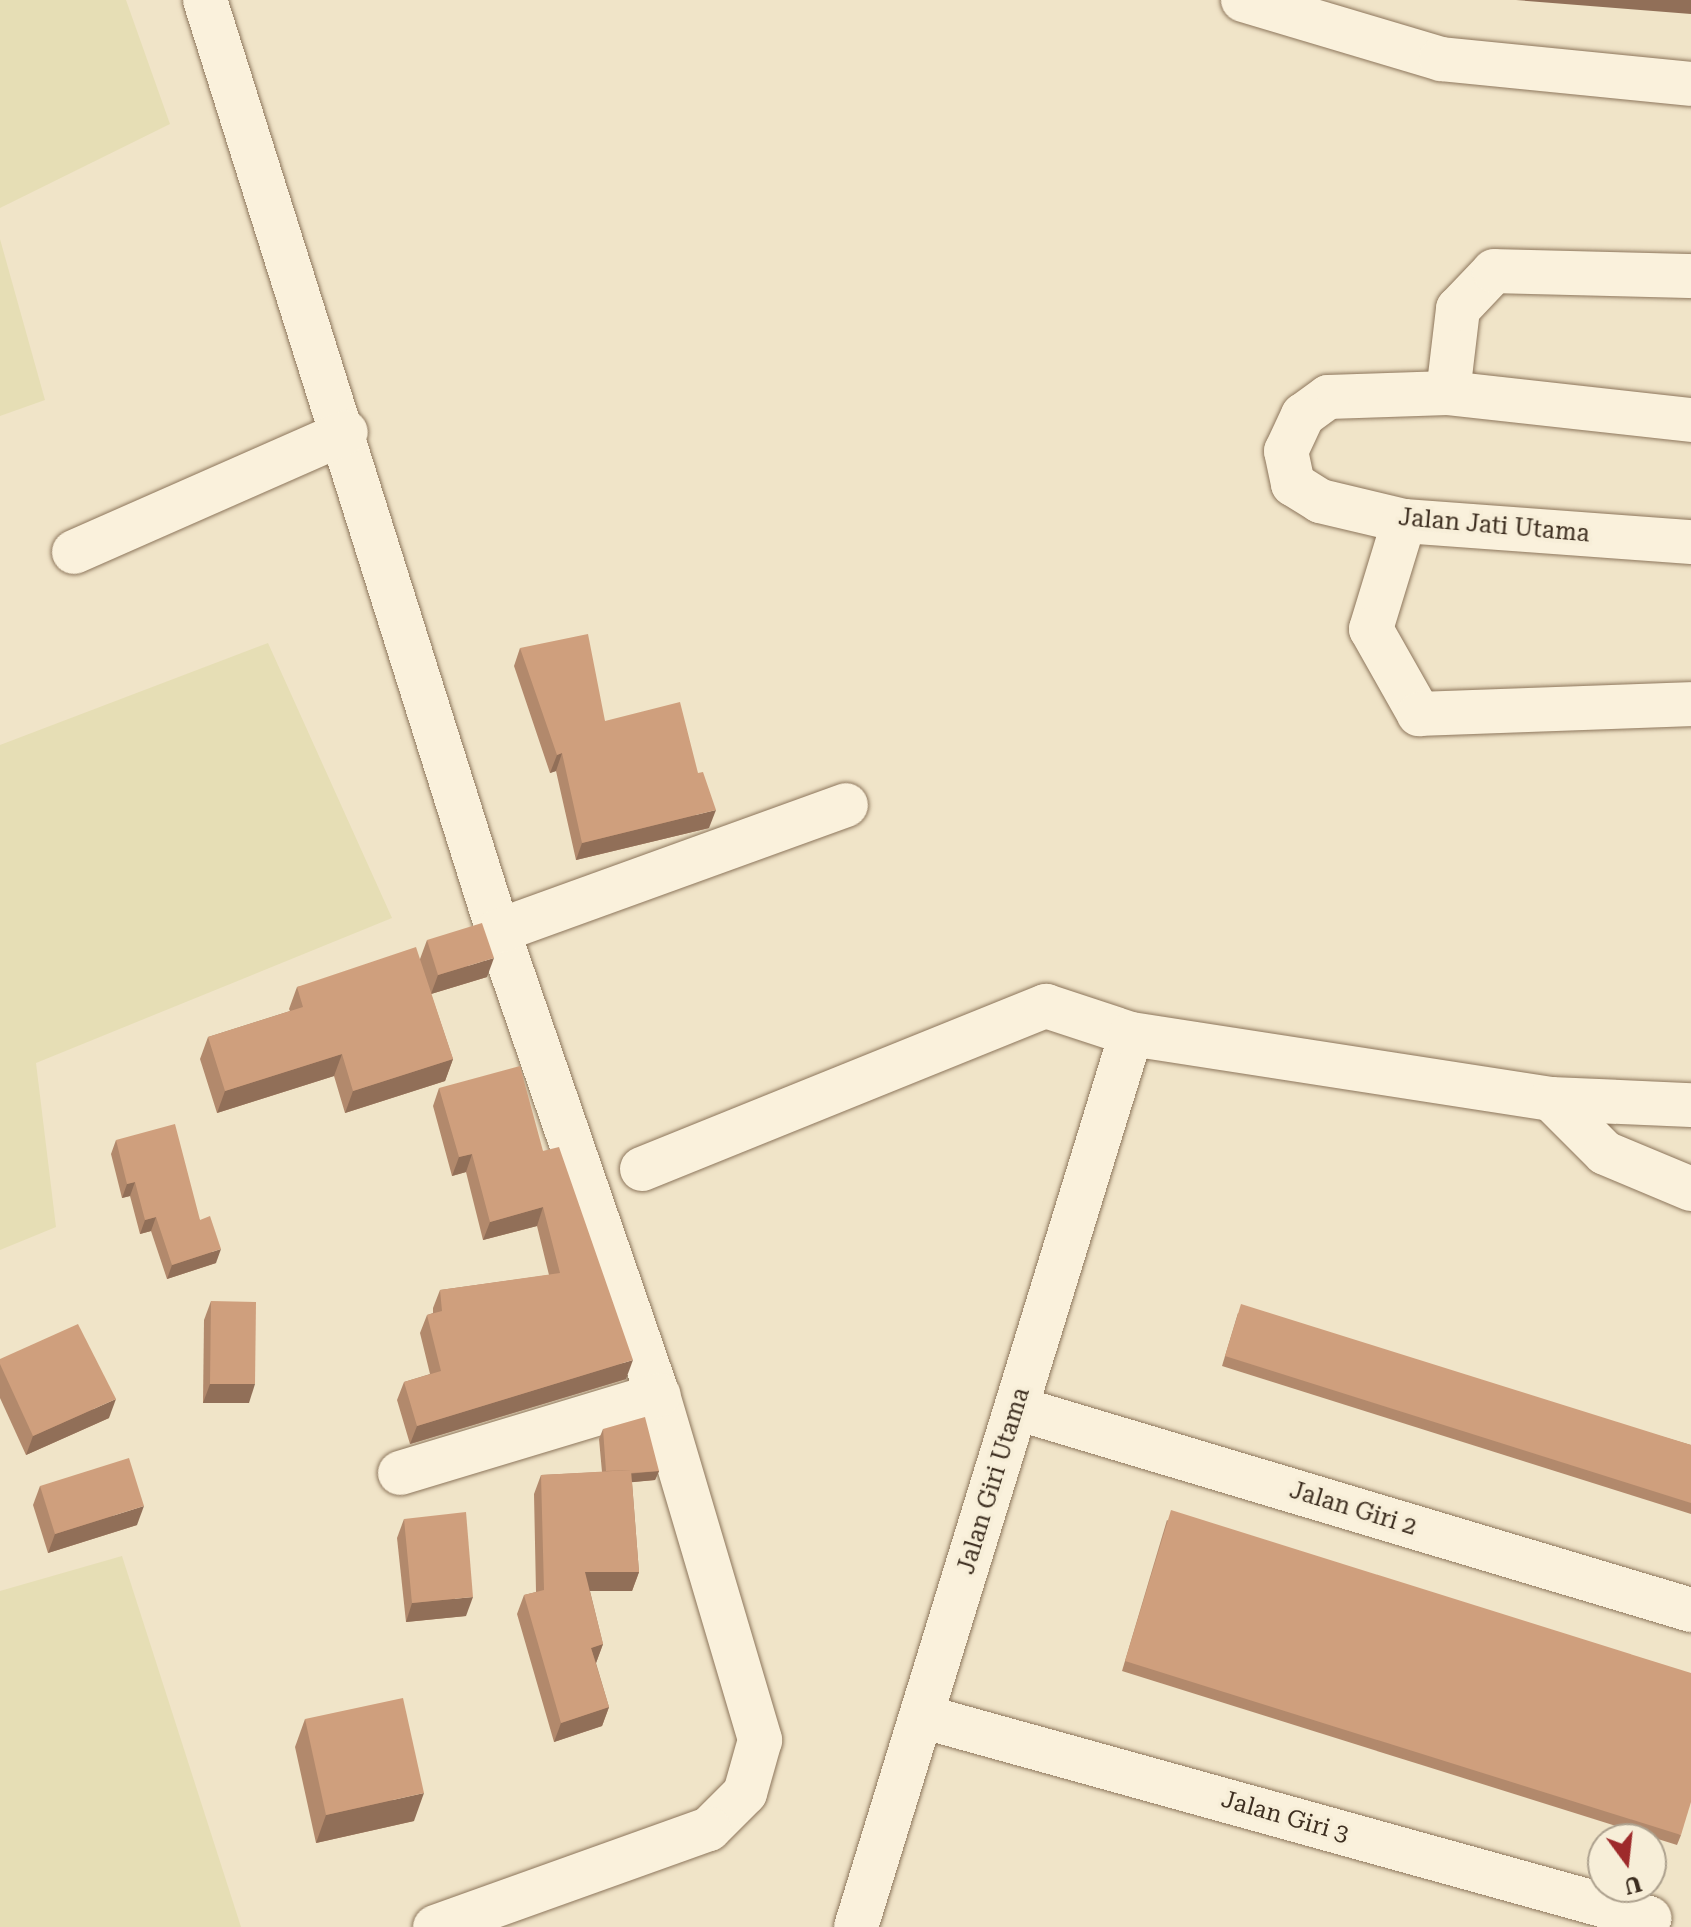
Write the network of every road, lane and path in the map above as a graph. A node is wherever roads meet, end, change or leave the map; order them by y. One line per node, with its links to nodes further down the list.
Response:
1 (205, 0): 8 (street)
2 (1243, 0): 3 (street)
3 (1320, 14): 4 (street)
4 (1691, 84)
5 (1691, 276): 6 (street)
6 (1448, 393): 7 (street, Jalan Jati Utama); 9 (street, Jalan Jati Utama)
7 (1691, 420)
8 (346, 432): 11 (street); 14 (street)
9 (1404, 521): 10 (street, Jalan Jati Utama); 12 (street)
10 (1691, 542)
11 (74, 552)
12 (1691, 704)
13 (846, 805): 14 (street)
14 (498, 931): 20 (street)
15 (1131, 1034): 16 (street); 18 (street); 21 (street, Jalan Giri Utama)
16 (1551, 1099): 17 (street); 19 (street)
17 (1691, 1105)
18 (642, 1169)
19 (1691, 1189)
20 (658, 1395): 22 (street); 26 (street)
21 (1016, 1408): 23 (street, Jalan Giri 2); 24 (street, Jalan Giri Utama)
22 (400, 1473)
23 (1691, 1610)
24 (921, 1716): 25 (street, Jalan Giri 3); 27 (street, Jalan Giri Utama)
25 (1649, 1918)
26 (435, 1927)
27 (856, 1927)

